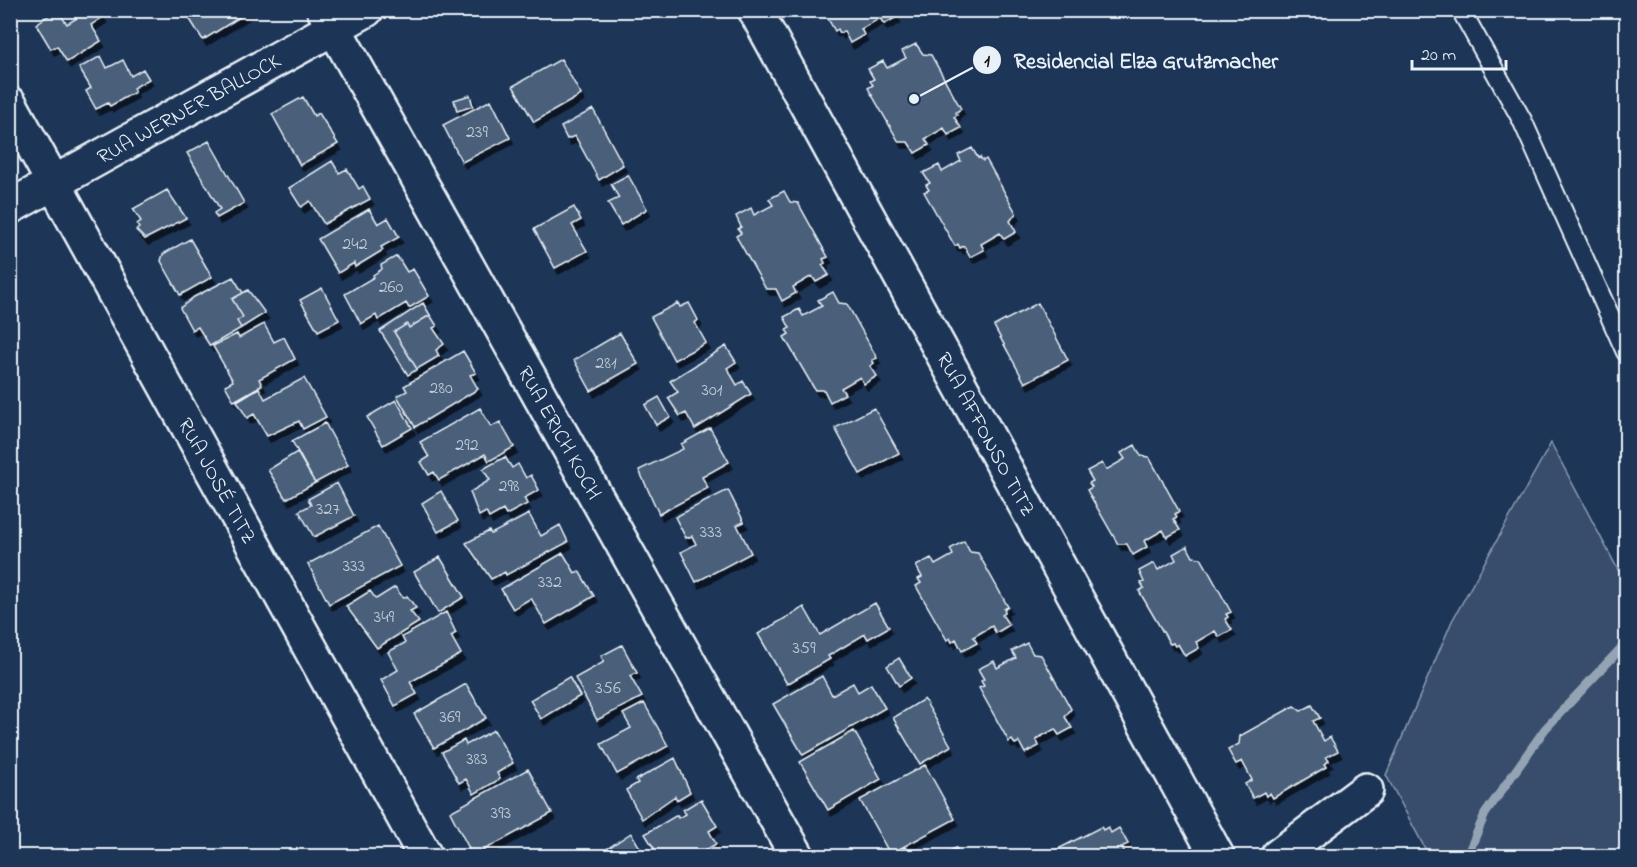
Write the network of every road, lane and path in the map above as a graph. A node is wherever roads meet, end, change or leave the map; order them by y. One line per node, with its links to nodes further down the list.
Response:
1 (366, 10): 4 (street, RUA WERNER BALLOCK)
2 (755, 10): 12 (street, RUA AFFONSO TITZ)
3 (1461, 10): 8 (lane)
4 (329, 19): 6 (street, RUA WERNER BALLOCK); 11 (street, RUA ERICH KOCH)
5 (10, 104): 6 (street, RUA JOSÉ TITZ)
6 (54, 183): 7 (street, RUA WERNER BALLOCK); 10 (street, RUA JOSÉ TITZ)
7 (10, 207)
8 (1626, 352)
9 (1366, 790): 13 (street)
10 (425, 856)
11 (797, 856)
12 (1217, 856)
13 (1278, 856)

